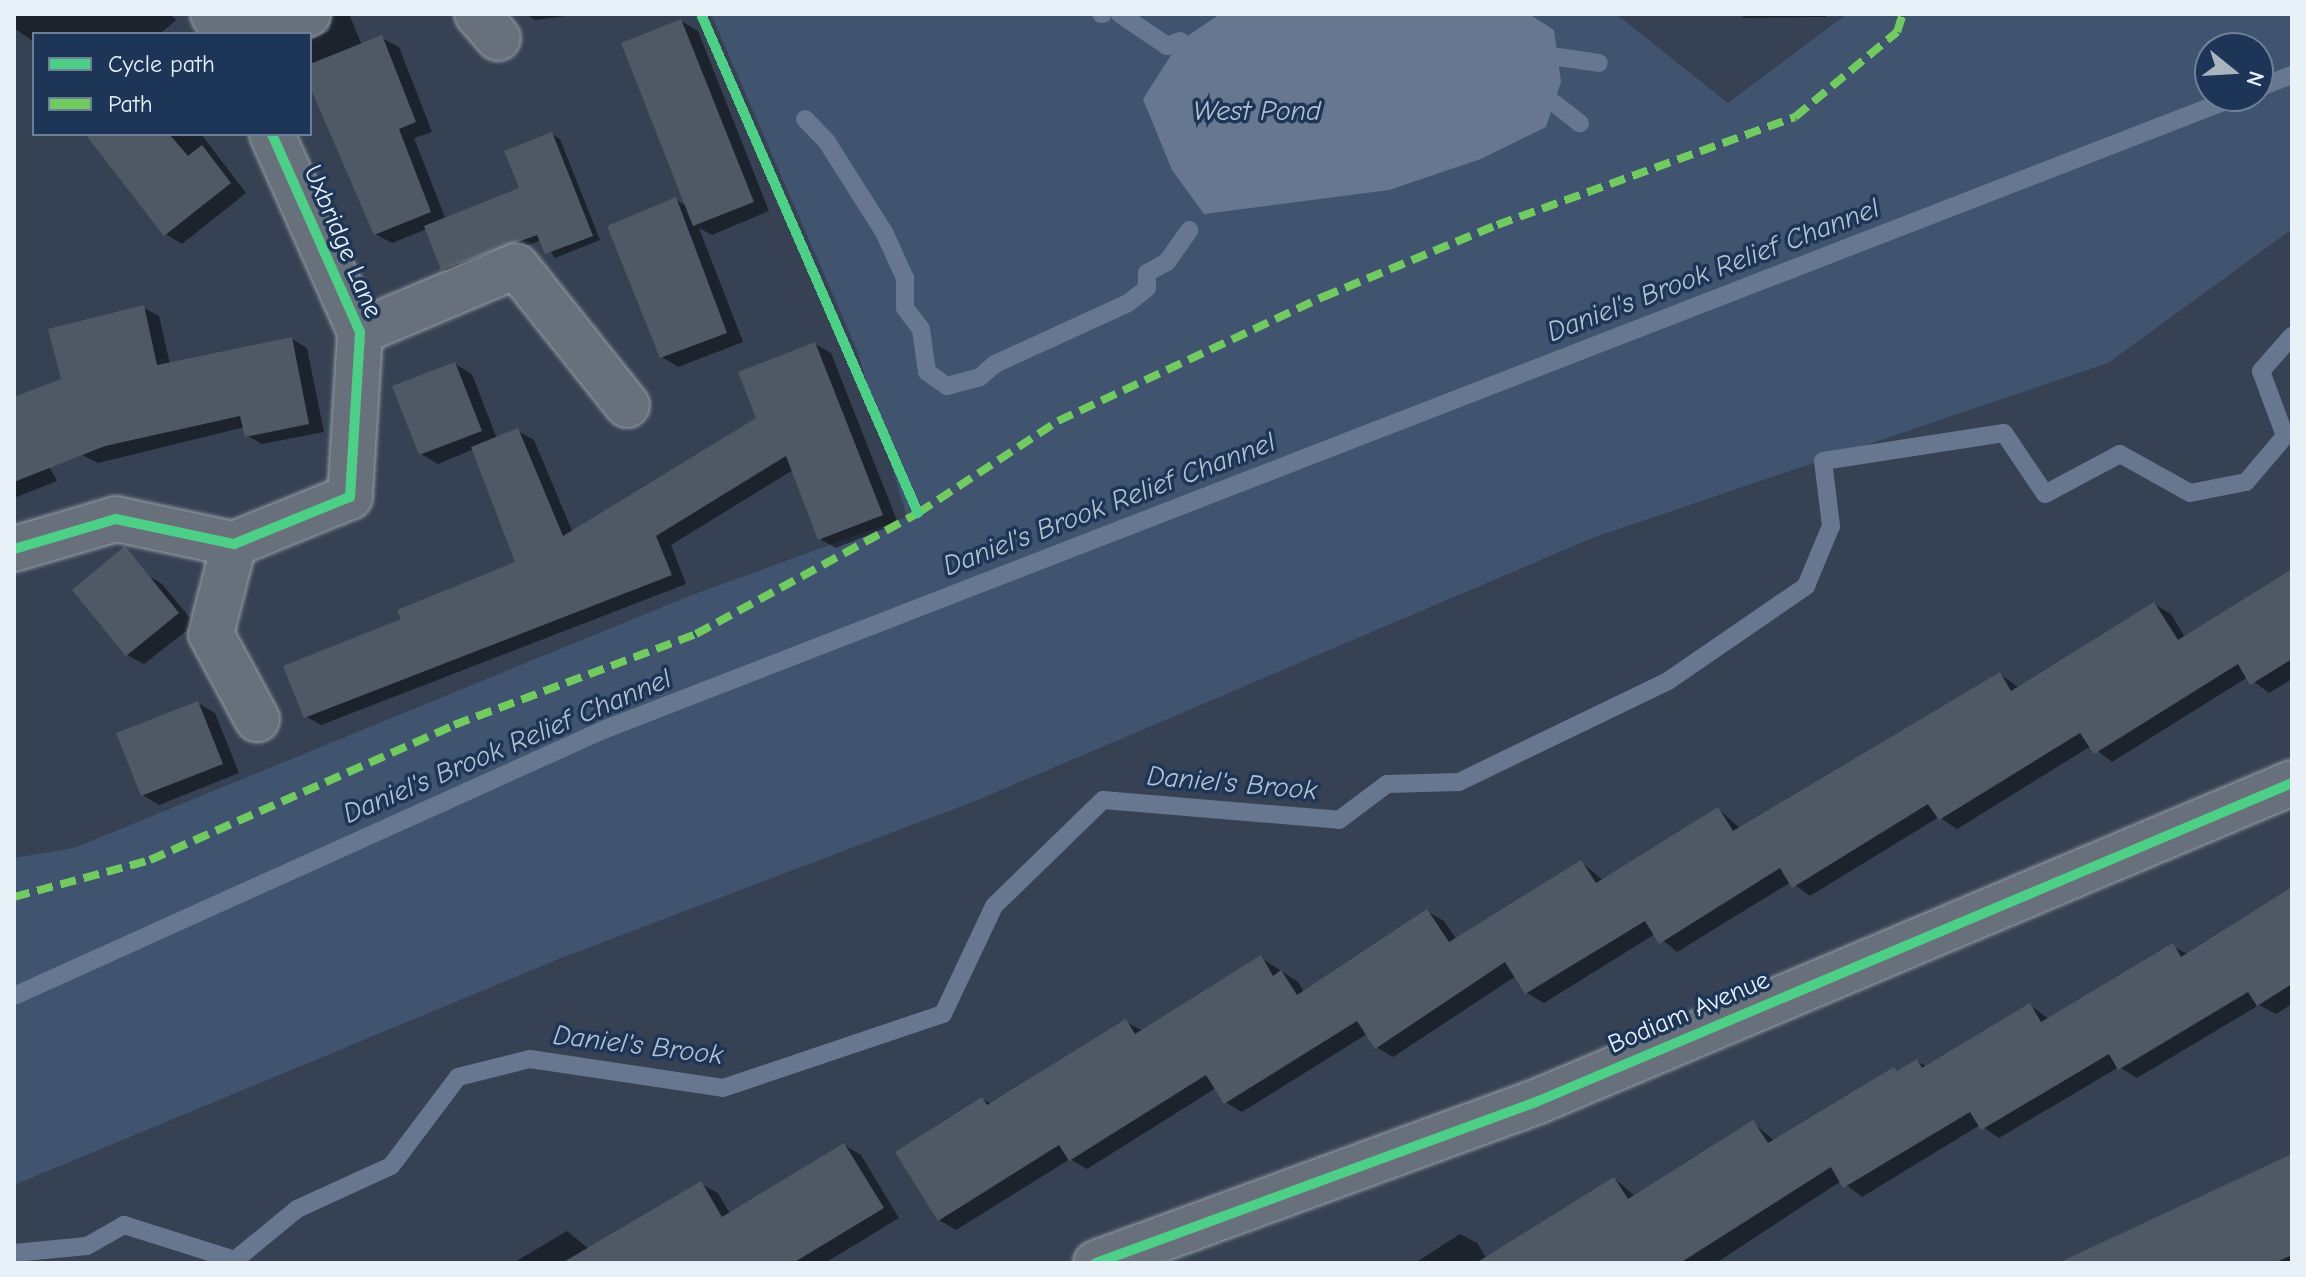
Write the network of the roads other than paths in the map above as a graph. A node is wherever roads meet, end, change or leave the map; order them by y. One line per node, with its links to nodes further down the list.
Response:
1 (213, 14): 3 (street)
2 (308, 14): 4 (street)
3 (225, 32)
4 (258, 32)
5 (273, 136): 6 (street, Uxbridge Lane)
6 (360, 332): 7 (street, Uxbridge Lane); 8 (street, Uxbridge Lane)
7 (627, 405)
8 (234, 544): 9 (street); 10 (street)
9 (14, 549)
10 (257, 719)
11 (2292, 783): 12 (street, Bodiam Avenue)
12 (1096, 1263)

